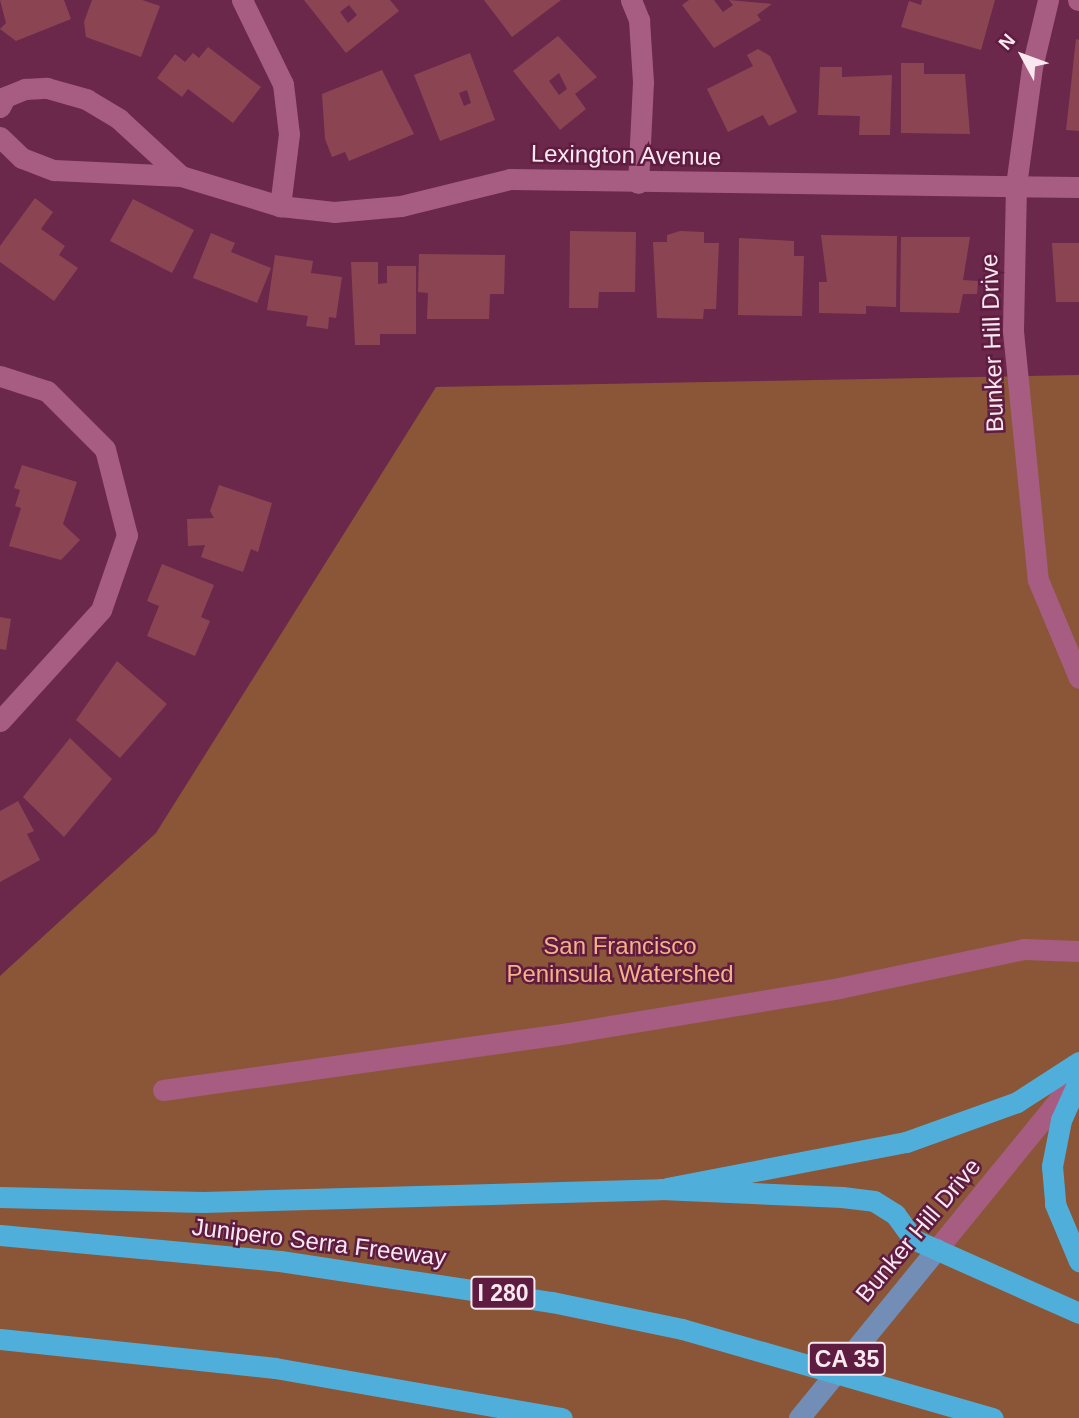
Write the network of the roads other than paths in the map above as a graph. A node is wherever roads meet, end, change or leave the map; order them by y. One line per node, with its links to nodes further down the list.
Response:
1 (242, 0): 10 (street)
2 (631, 0): 7 (street)
3 (1048, 0): 8 (street, Bunker Hill Drive)
4 (0, 107): 6 (street, Lexington Avenue)
5 (0, 137): 6 (street, Lexington Avenue)
6 (181, 176): 10 (street, Lexington Avenue)
7 (638, 183): 8 (street, Lexington Avenue); 10 (street, Lexington Avenue)
8 (1016, 186): 9 (street, Lexington Avenue); 12 (street, Bunker Hill Drive)
9 (1079, 187)
10 (280, 206)
11 (0, 376): 13 (street)
12 (1079, 678)
13 (0, 721)
14 (1079, 951): 17 (street)
15 (1079, 1062): 18 (highway)
16 (1079, 1078): 21 (street, Bunker Hill Drive); 22 (highway)
17 (163, 1090)
18 (661, 1189): 19 (highway); 21 (highway)
19 (0, 1197)
20 (0, 1235): 27 (highway, Junipero Serra Freeway / I 280)
21 (937, 1249): 23 (highway); 26 (main road, Bunker Hill Drive / CA 35)
22 (1079, 1261)
23 (1079, 1313)
24 (0, 1339): 25 (highway)
25 (562, 1418)
26 (799, 1418)
27 (993, 1418)

